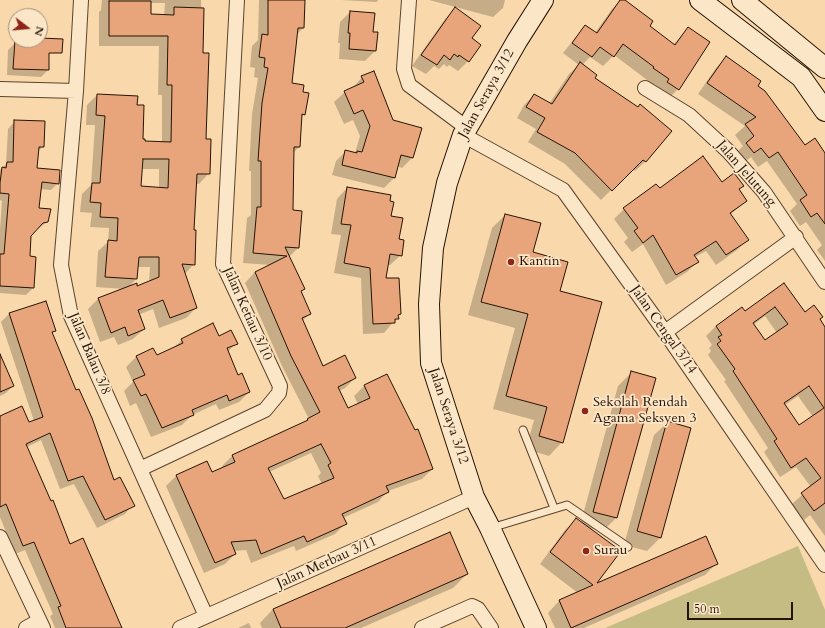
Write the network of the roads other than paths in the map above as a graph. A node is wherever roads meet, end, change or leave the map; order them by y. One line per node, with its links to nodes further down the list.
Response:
1 (81, 0): 10 (street, Jalan Balau 3/8)
2 (237, 0): 17 (street, Jalan Ketiau 3/10)
3 (409, 0): 12 (street, Jalan Cengal 3/14)
4 (543, 0): 12 (street, Jalan Seraya 3/12)
5 (700, 0): 11 (street)
6 (742, 0): 7 (street)
7 (825, 68)
8 (645, 88): 13 (street, Jalan Jelutung)
9 (0, 89): 10 (street)
10 (76, 91): 17 (street, Jalan Balau 3/8)
11 (825, 111)
12 (465, 132): 15 (street, Jalan Cengal 3/14); 18 (street, Jalan Seraya 3/12)
13 (796, 237): 14 (street, Jalan Jelutung); 15 (street)
14 (825, 282)
15 (665, 332): 23 (street, Jalan Cengal 3/14)
16 (523, 430): 19 (lane)
17 (140, 469): 24 (street, Jalan Balau 3/8)
18 (474, 497): 20 (street, Jalan Seraya 3/12); 24 (street, Jalan Merbau 3/11)
19 (554, 508): 20 (lane); 22 (lane)
20 (490, 528): 30 (street, Jalan Seraya 3/12)
21 (0, 537): 25 (street)
22 (628, 547)
23 (825, 565)
24 (206, 616): 27 (street, Jalan Merbau 3/11)
25 (41, 625): 26 (street)
26 (26, 628)
27 (180, 628)
28 (422, 628): 29 (street)
29 (491, 628)
30 (536, 628)

